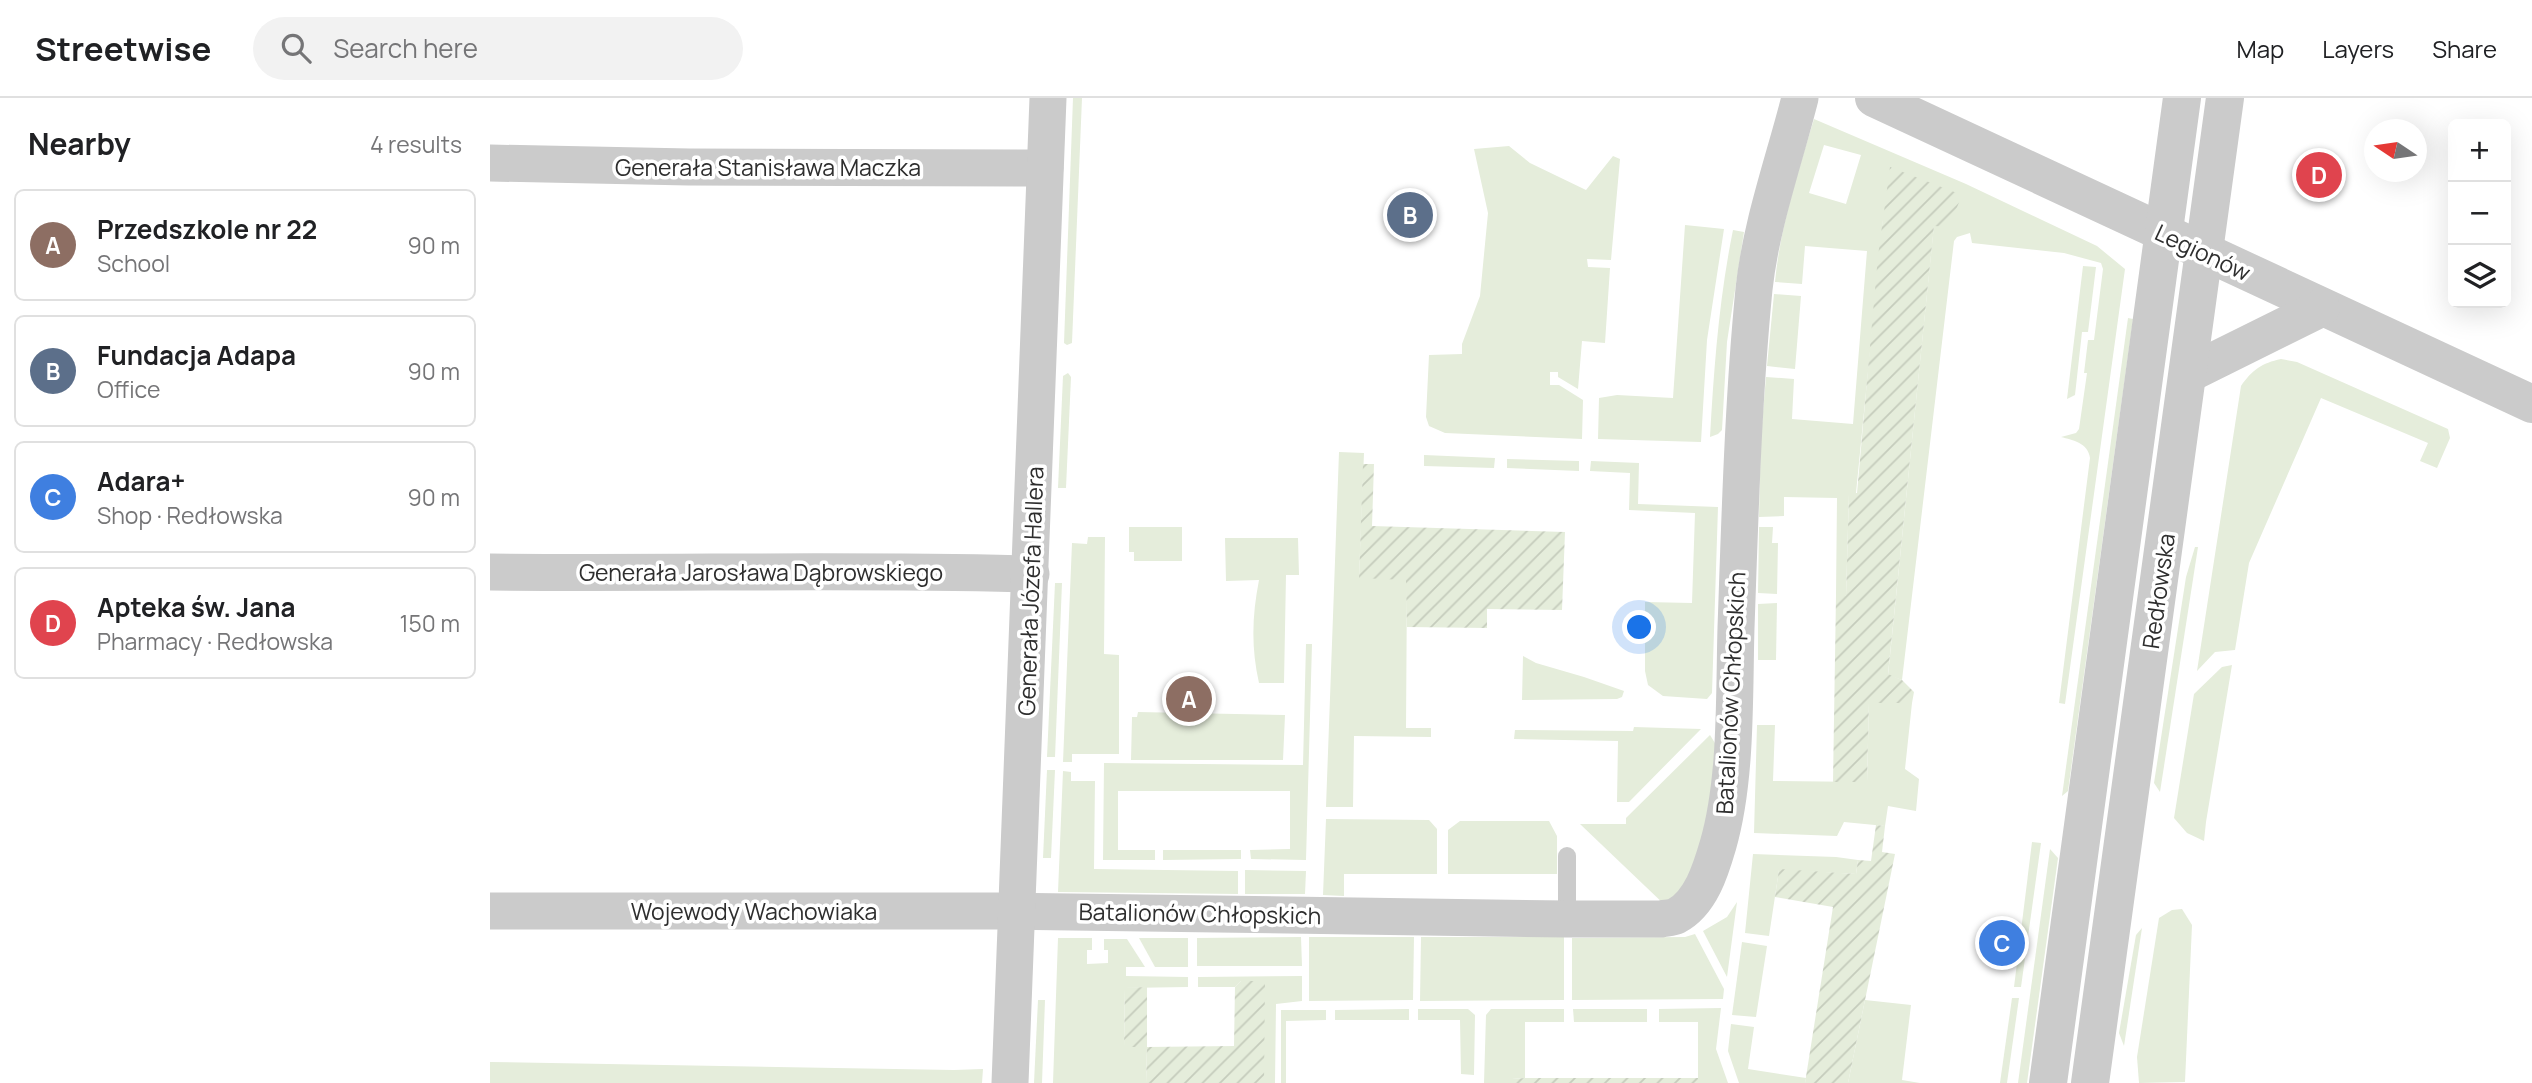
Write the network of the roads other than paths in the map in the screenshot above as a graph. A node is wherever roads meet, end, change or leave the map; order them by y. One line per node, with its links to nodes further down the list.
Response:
1 (1048, 98): 7 (street, Generała Józefa Hallera)
2 (1800, 98): 18 (street, Batalionów Chłopskich)
3 (1874, 98): 8 (street, Legionów)
4 (2182, 98): 8 (street, Redłowska)
5 (2225, 98): 9 (street, Redłowska)
6 (490, 163): 7 (street, Generała Stanisława Maczka)
7 (1045, 168): 14 (street, Generała Józefa Hallera)
8 (2164, 233): 9 (street, Legionów); 20 (street, Redłowska)
9 (2205, 253): 10 (street, Legionów); 11 (street, Redłowska)
10 (2321, 307): 11 (street); 12 (street, Legionów)
11 (2188, 374): 21 (street, Redłowska)
12 (2532, 404)
13 (490, 572): 14 (street, Generała Jarosława Dąbrowskiego)
14 (1031, 574): 17 (street, Generała Józefa Hallera)
15 (1567, 856): 18 (lane)
16 (490, 911): 17 (street, Wojewody Wachowiaka)
17 (1018, 911): 18 (street, Batalionów Chłopskich); 19 (street, Generała Józefa Hallera)
18 (1567, 919)
19 (1010, 1083)
20 (2048, 1083)
21 (2090, 1083)

